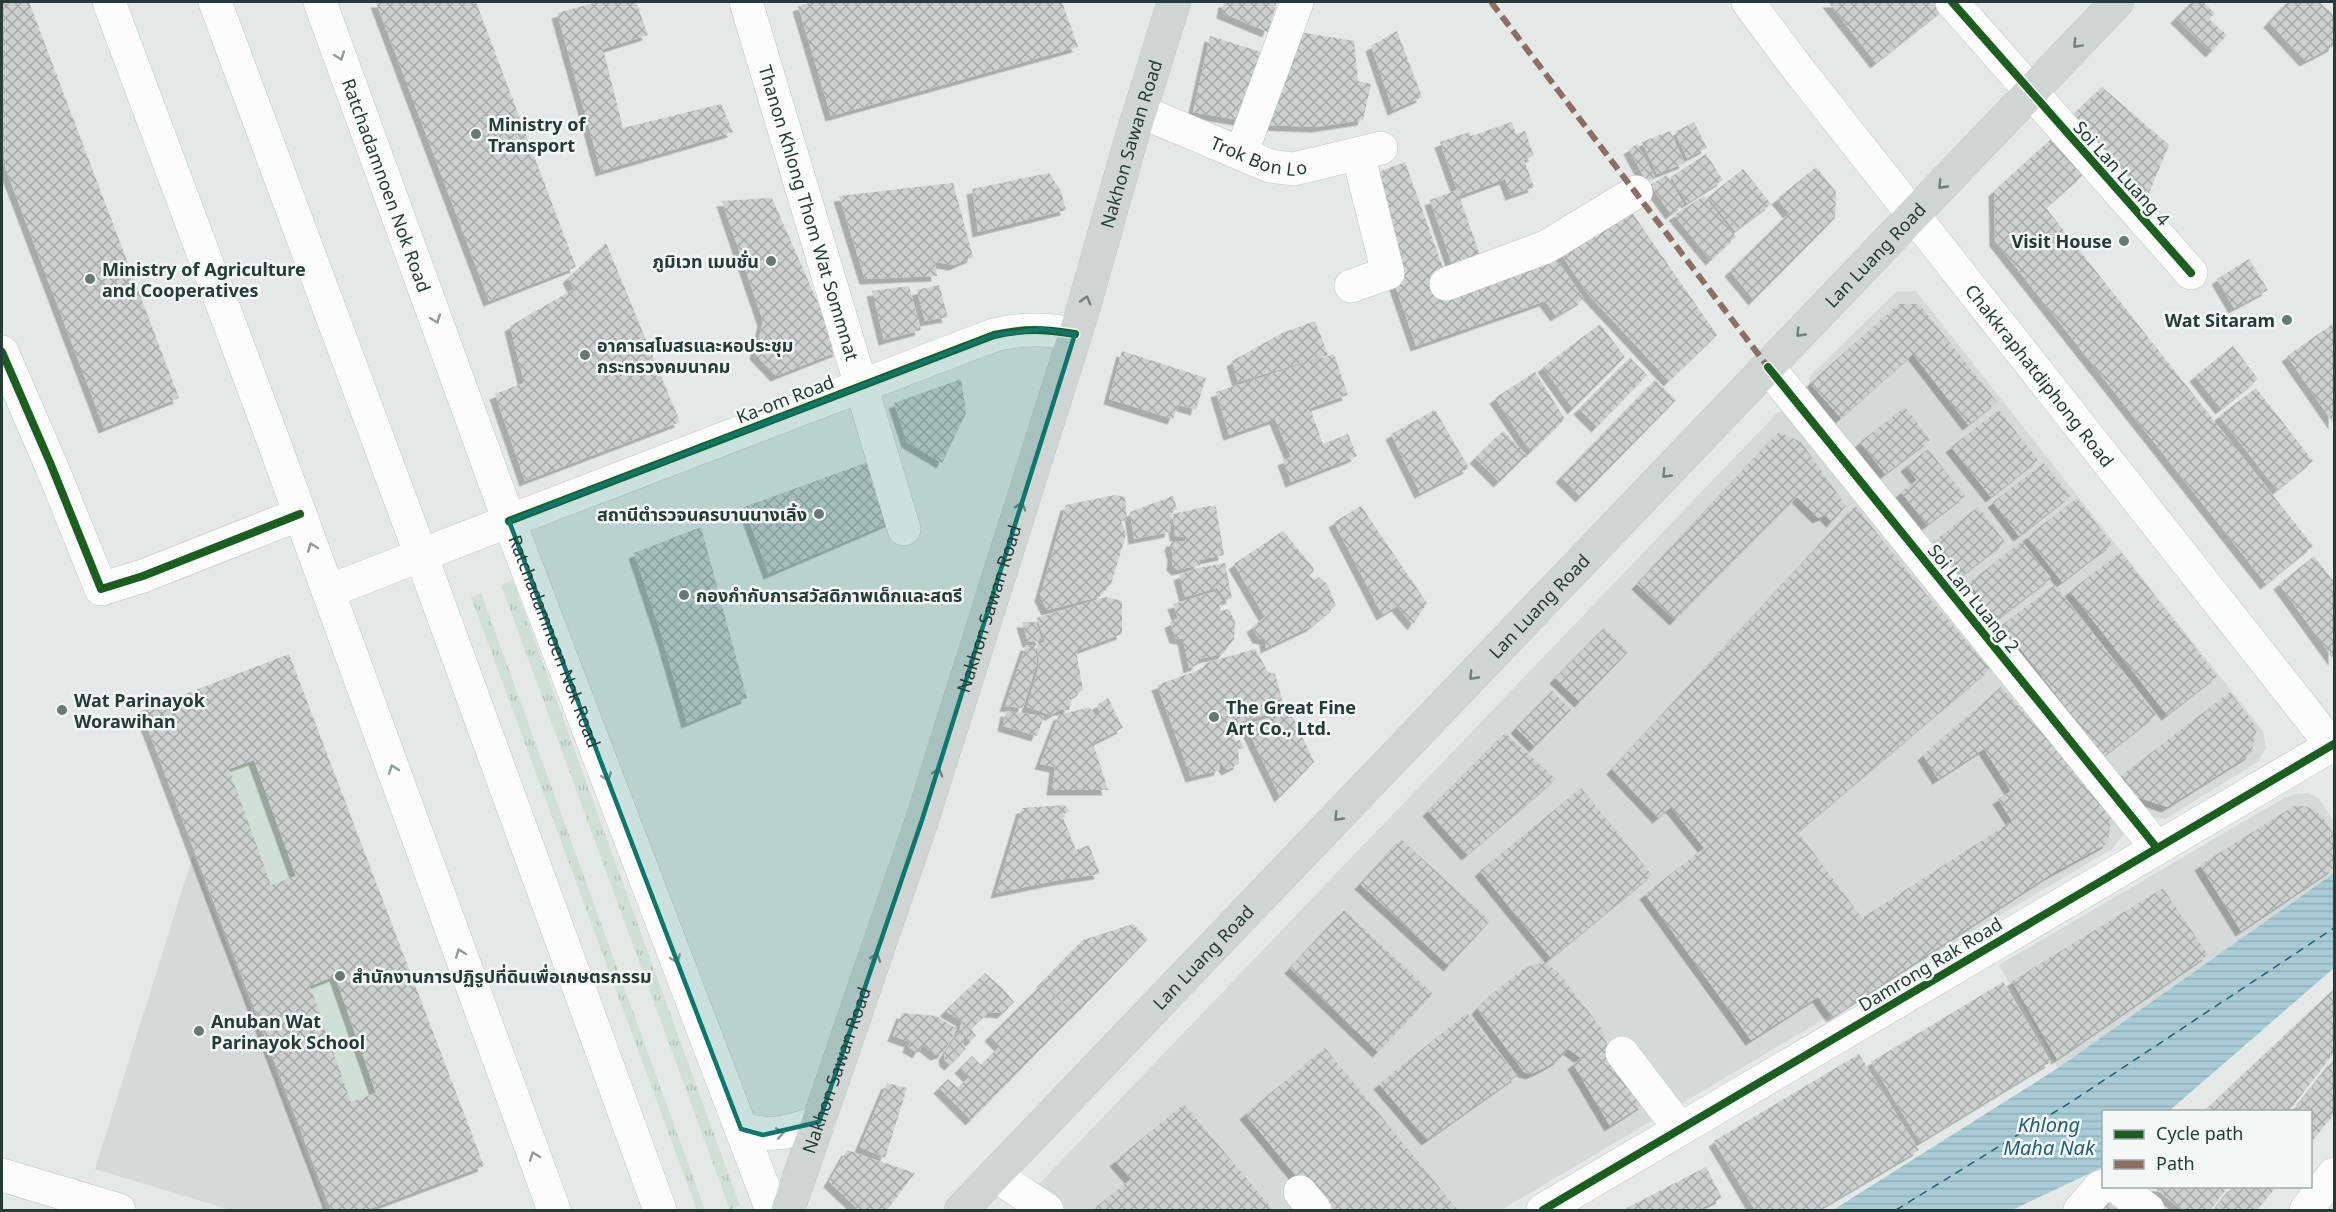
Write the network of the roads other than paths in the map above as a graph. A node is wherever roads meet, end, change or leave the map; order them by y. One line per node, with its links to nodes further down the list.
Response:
1 (109, 2): 22 (main road)
2 (215, 2): 25 (main road)
3 (320, 2): 23 (main road, Ratchadamnoen Nok Road, one-way to 23)
4 (746, 2): 21 (main road, Thanon Khlong Thom Wat Sommnat)
5 (1174, 2): 11 (main road, Nakhon Sawan Road)
6 (1297, 2): 12 (main road)
7 (1748, 2): 14 (main road, Chakkraphatdiphong Road)
8 (1952, 2): 10 (main road, Soi Lan Luang 4)
9 (2117, 2): 10 (main road, Lan Luang Road, one-way to 10)
10 (2031, 92): 14 (main road, Lan Luang Road, one-way to 14); 15 (main road, Soi Lan Luang 4)
11 (1140, 111): 12 (main road, Trok Bon Lo); 18 (main road, Nakhon Sawan Road, one-way to 11)
12 (1241, 154): 17 (main road, Trok Bon Lo)
13 (1636, 192): 16 (main road)
14 (1913, 215): 20 (main road, Lan Luang Road, one-way to 20); 27 (main road, Chakkraphatdiphong Road)
15 (2191, 273)
16 (1446, 284)
17 (1351, 286)
18 (1075, 334): 21 (main road, Ka-om Road); 30 (main road, Nakhon Sawan Road, one-way to 18)
19 (2, 352): 22 (main road)
20 (1768, 367): 28 (main road, Soi Lan Luang 2); 35 (main road, Lan Luang Road, one-way to 35)
21 (860, 386): 23 (main road, Ka-om Road); 24 (main road, Thanon Khlong Thom Wat Sommnat)
22 (300, 513): 26 (main road, one-way to 22)
23 (509, 520): 25 (main road, Ka-om Road); 31 (main road, Ratchadamnoen Nok Road, one-way to 31)
24 (904, 529)
25 (421, 555): 26 (main road, Ka-om Road); 40 (main road)
26 (328, 591): 39 (main road, one-way to 26)
27 (2334, 746): 28 (main road, Damrong Rak Road)
28 (2157, 848): 32 (main road, Damrong Rak Road)
29 (1622, 1053): 32 (main road)
30 (819, 1122): 31 (main road, one-way to 30); 42 (main road, Nakhon Sawan Road)
31 (741, 1129): 41 (main road, Ratchadamnoen Nok Road)
32 (1680, 1129): 45 (main road, Damrong Rak Road)
33 (2334, 1174): 48 (main road)
34 (2, 1175): 38 (main road)
35 (995, 1175): 43 (main road, Lan Luang Road); 44 (main road)
36 (2102, 1186): 46 (main road)
37 (2119, 1188): 47 (main road)
38 (119, 1210)
39 (554, 1210)
40 (660, 1210)
41 (772, 1210)
42 (788, 1210)
43 (961, 1210)
44 (1047, 1210)
45 (1543, 1210)
46 (2080, 1210)
47 (2148, 1210)
48 (2306, 1210)

